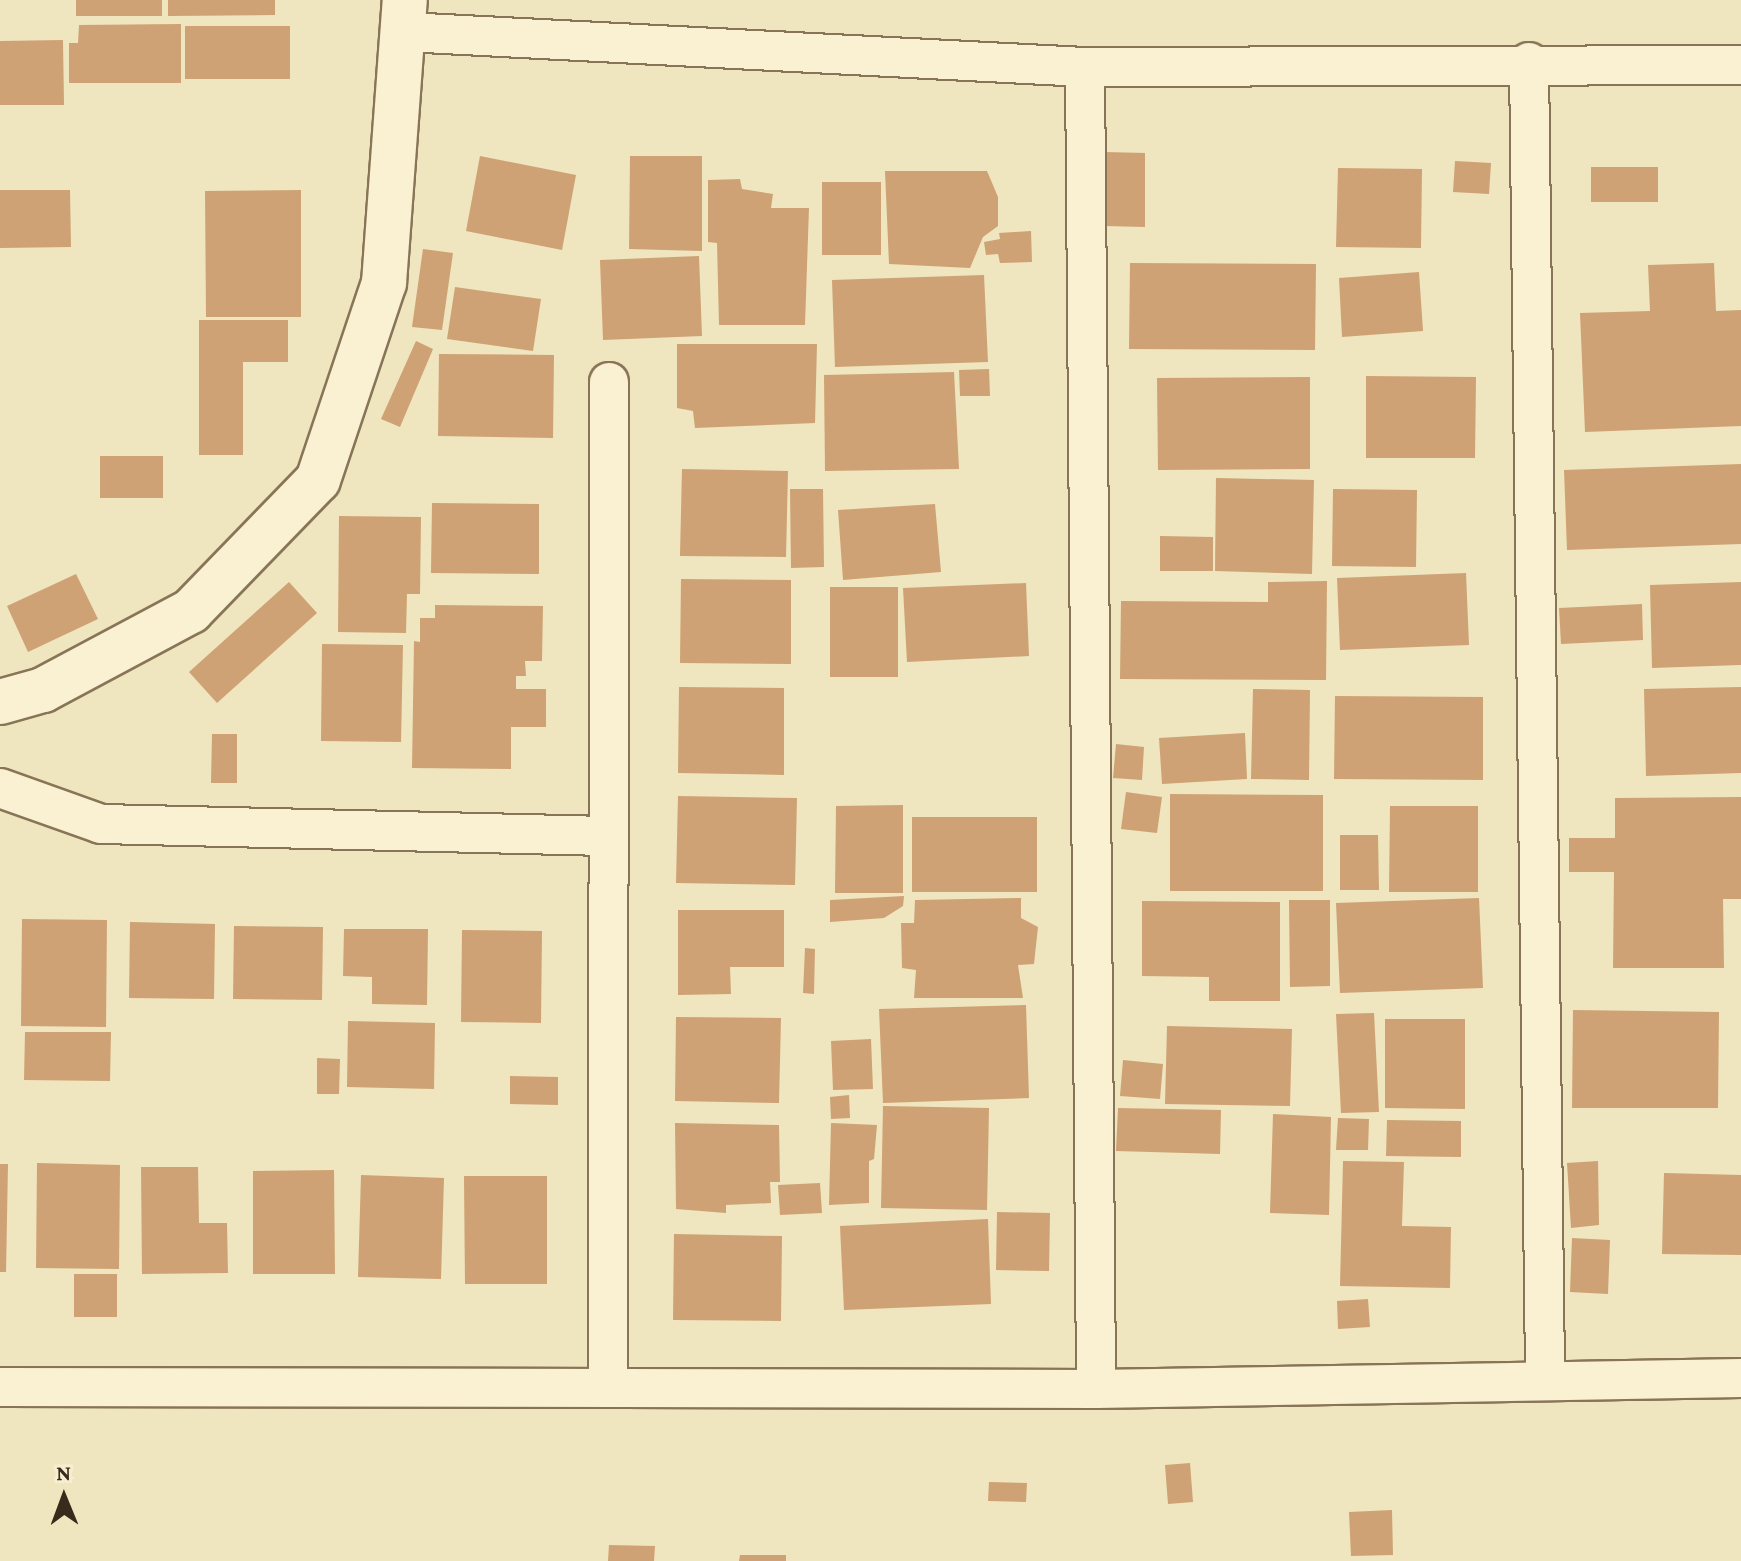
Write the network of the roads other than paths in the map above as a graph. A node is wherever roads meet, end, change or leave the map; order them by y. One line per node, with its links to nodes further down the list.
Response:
1 (405, 16): 4 (street); 6 (street)
2 (1529, 62): 3 (street); 4 (street); 10 (street)
3 (1741, 65)
4 (1085, 67): 13 (street)
5 (609, 382): 8 (street)
6 (0, 702)
7 (0, 788): 8 (street)
8 (608, 836): 12 (street)
9 (1741, 1378): 10 (street)
10 (1545, 1380): 13 (street)
11 (0, 1387): 12 (street)
12 (608, 1388): 13 (street)
13 (1096, 1389)

